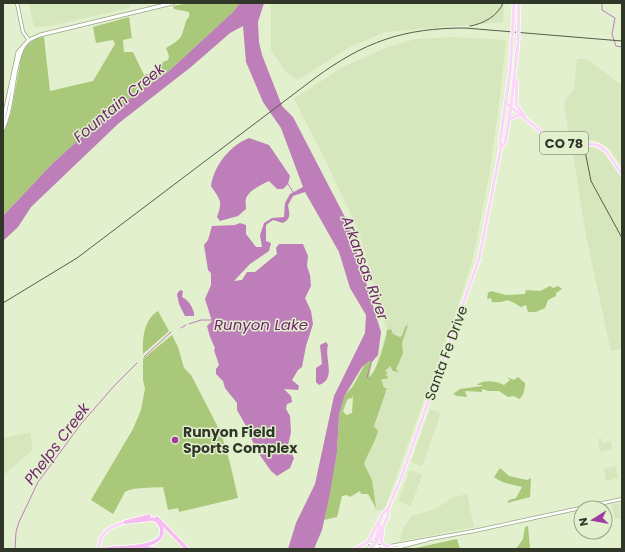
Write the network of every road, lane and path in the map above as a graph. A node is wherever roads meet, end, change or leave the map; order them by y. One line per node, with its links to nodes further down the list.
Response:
1 (17, 3): 5 (street)
2 (173, 3): 5 (main road)
3 (514, 3): 8 (main road, bridge)
4 (519, 3): 7 (main road, bridge)
5 (29, 40): 6 (main road)
6 (24, 44): 12 (main road); 14 (main road)
7 (516, 71): 9 (main road); 13 (main road)
8 (506, 103): 9 (main road, CO 78); 15 (main road)
9 (512, 108): 10 (main road, CO 78); 11 (main road)
10 (520, 115): 11 (main road); 13 (main road, CO 78)
11 (509, 119): 15 (main road)
12 (3, 121)
13 (532, 125): 16 (main road, CO 78)
14 (3, 129)
15 (501, 147): 18 (main road, Santa Fe Drive)
16 (622, 174)
17 (622, 499): 25 (street)
18 (388, 509): 19 (main road, Santa Fe Drive); 21 (main road, Santa Fe Drive)
19 (382, 517): 22 (main road, Santa Fe Drive); 23 (main road)
20 (126, 522): 24 (highway); 26 (main road); 29 (highway)
21 (382, 530): 23 (main road, Santa Fe Drive); 25 (main road)
22 (368, 542): 23 (street); 30 (main road)
23 (374, 545): 25 (street); 31 (main road, Santa Fe Drive); 32 (street)
24 (114, 548): 27 (highway); 28 (highway)
25 (391, 548)
26 (99, 549)
27 (106, 549)
28 (156, 549)
29 (187, 549)
30 (355, 549)
31 (370, 549)
32 (379, 549)

